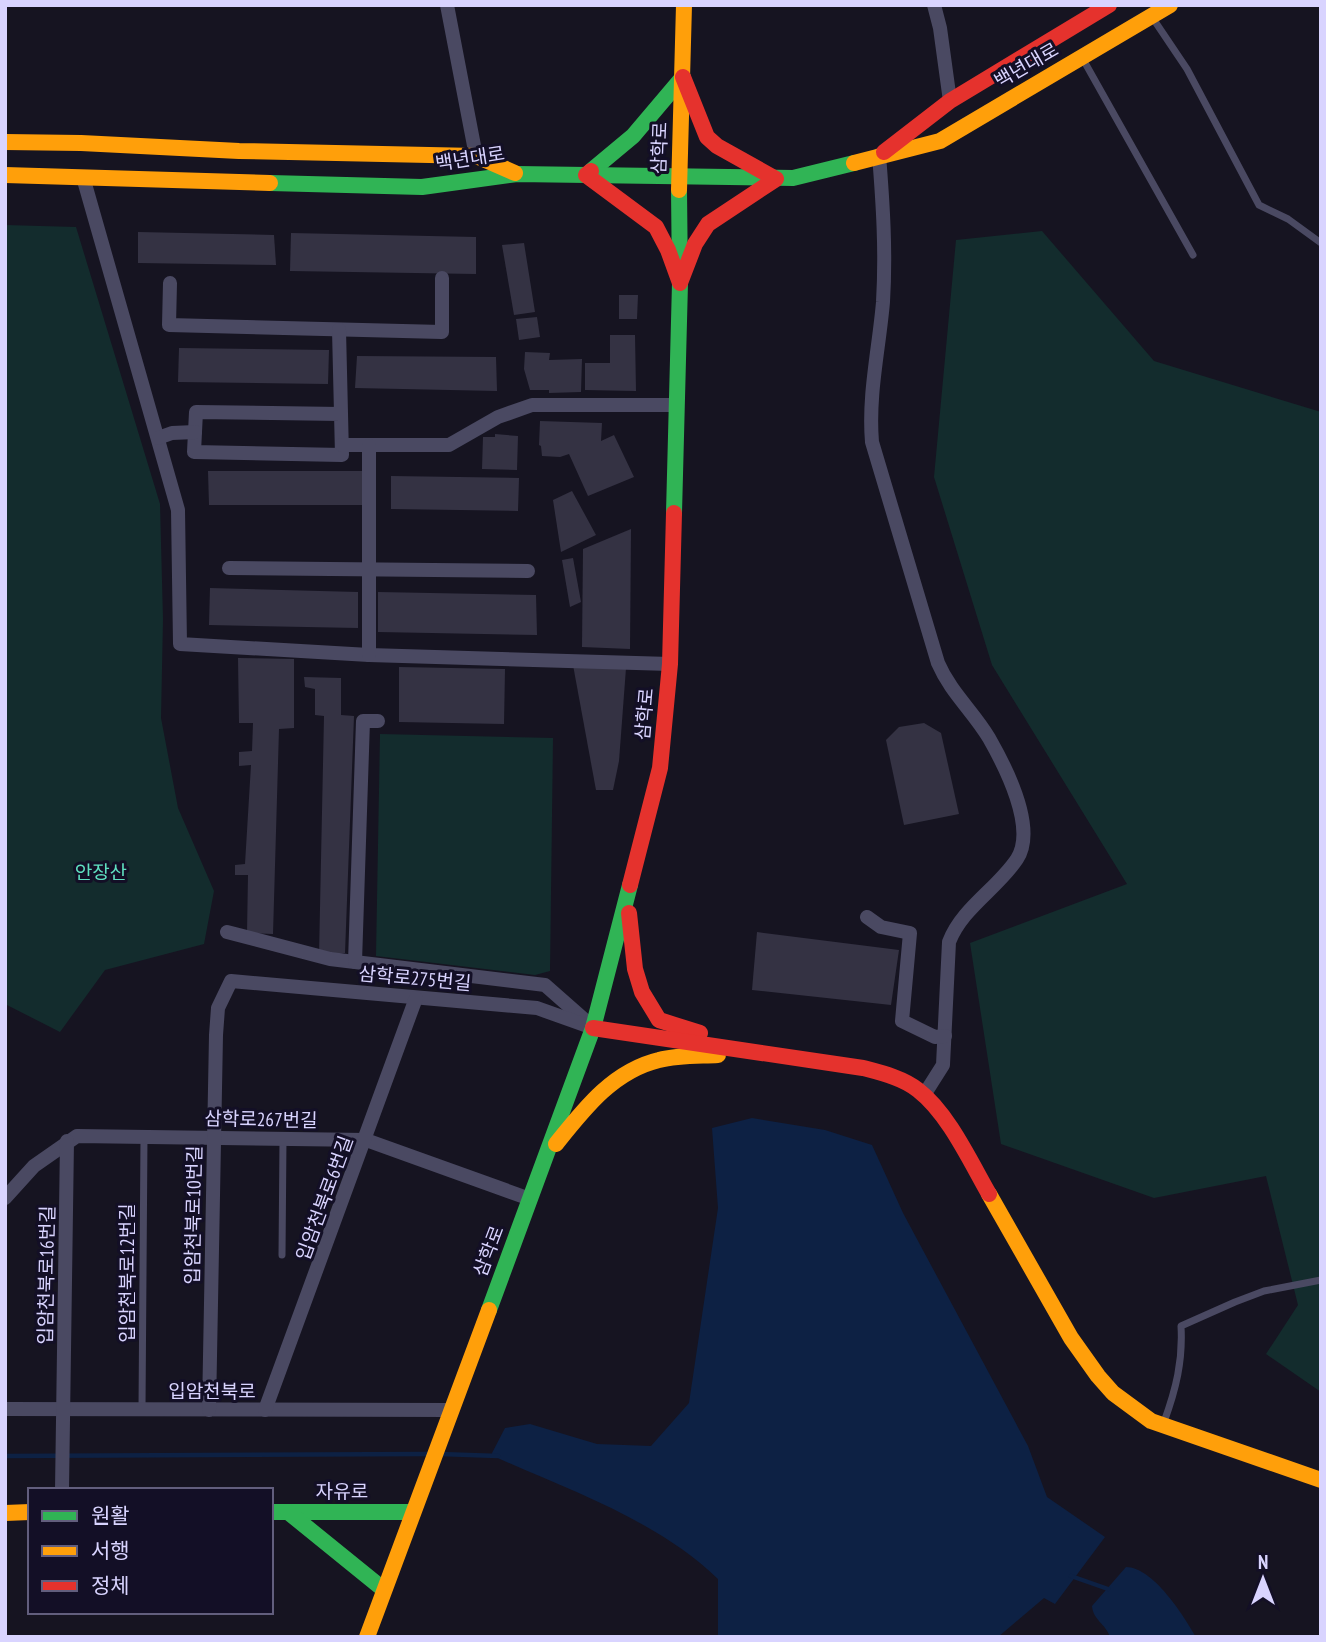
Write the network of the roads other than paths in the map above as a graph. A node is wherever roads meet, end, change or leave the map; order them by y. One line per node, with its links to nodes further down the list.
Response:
1 (447, 5): 12 (street)
2 (684, 5): 8 (street, 삼학로)
3 (934, 5): 9 (street)
4 (1109, 5): 9 (street, 백년대로)
5 (1170, 5): 6 (street, 백년대로)
6 (1152, 16): 7 (street, 백년대로); 19 (lane)
7 (1082, 57): 11 (street, 백년대로); 20 (lane)
8 (683, 77): 15 (street); 17 (street, 삼학로); 18 (street)
9 (950, 101): 11 (street, 백년대로)
10 (5, 142): 12 (street, 백년대로)
11 (880, 155): 18 (street); 44 (street)
12 (476, 156): 13 (street, 백년대로)
13 (517, 174): 15 (street); 16 (street, 백년대로)
14 (5, 175): 16 (street, 백년대로)
15 (586, 175): 17 (street); 23 (street)
16 (83, 177): 28 (street)
17 (680, 177): 18 (street); 23 (street, 삼학로)
18 (776, 178): 23 (street)
19 (1321, 243)
20 (1193, 255)
21 (442, 278): 24 (street)
22 (170, 283): 24 (street)
23 (680, 283): 25 (street, 삼학로)
24 (339, 330): 26 (street)
25 (677, 405): 30 (street); 35 (street, 삼학로)
26 (341, 414): 27 (street); 29 (street)
27 (195, 432): 28 (street); 29 (street)
28 (158, 438): 34 (street)
29 (342, 445): 30 (street)
30 (369, 446): 32 (street)
31 (229, 568): 32 (street)
32 (369, 570): 33 (street); 34 (street)
33 (528, 571)
34 (369, 655): 35 (street)
35 (670, 664): 37 (street, 삼학로)
36 (378, 721): 40 (street)
37 (629, 890): 43 (street, 삼학로); 45 (street)
38 (866, 917): 44 (street)
39 (227, 932): 40 (street)
40 (355, 962): 43 (street)
41 (231, 981): 42 (street, 삼학로275번길); 48 (street, 입암천북로10번길)
42 (416, 998): 43 (street, 삼학로275번길); 50 (street, 입암천북로6번길)
43 (593, 1028): 45 (street); 52 (street, 삼학로)
44 (945, 1036): 46 (street)
45 (758, 1052): 46 (street); 52 (street)
46 (924, 1095): 63 (street)
47 (144, 1137): 48 (street, 삼학로267번길); 51 (street, 삼학로267번길); 59 (lane, 입암천북로12번길)
48 (214, 1137): 49 (street, 삼학로267번길); 60 (street, 입암천북로10번길)
49 (283, 1139): 50 (street, 삼학로267번길); 55 (lane)
50 (366, 1140): 54 (street, 삼학로267번길); 61 (street, 입암천북로6번길)
51 (67, 1141): 53 (street, 삼학로267번길); 58 (street, 입암천북로16번길)
52 (546, 1157): 54 (street, 삼학로)
53 (5, 1198)
54 (530, 1199): 62 (street, 삼학로)
55 (282, 1255)
56 (1321, 1280): 63 (lane)
57 (5, 1409): 58 (street, 입암천북로)
58 (63, 1409): 59 (street, 입암천북로); 65 (street, 입암천북로16번길)
59 (142, 1410): 60 (street, 입암천북로)
60 (209, 1410): 61 (street, 입암천북로)
61 (265, 1410): 62 (street, 입암천북로)
62 (450, 1410): 69 (street, 삼학로)
63 (1163, 1426): 64 (street)
64 (1321, 1480)
65 (62, 1488)
66 (28, 1512): 70 (street)
67 (273, 1512): 68 (street, 자유로)
68 (288, 1512): 69 (street, 자유로); 71 (street)
69 (412, 1512): 71 (street)
70 (5, 1513)
71 (383, 1589): 72 (street)
72 (367, 1637)

